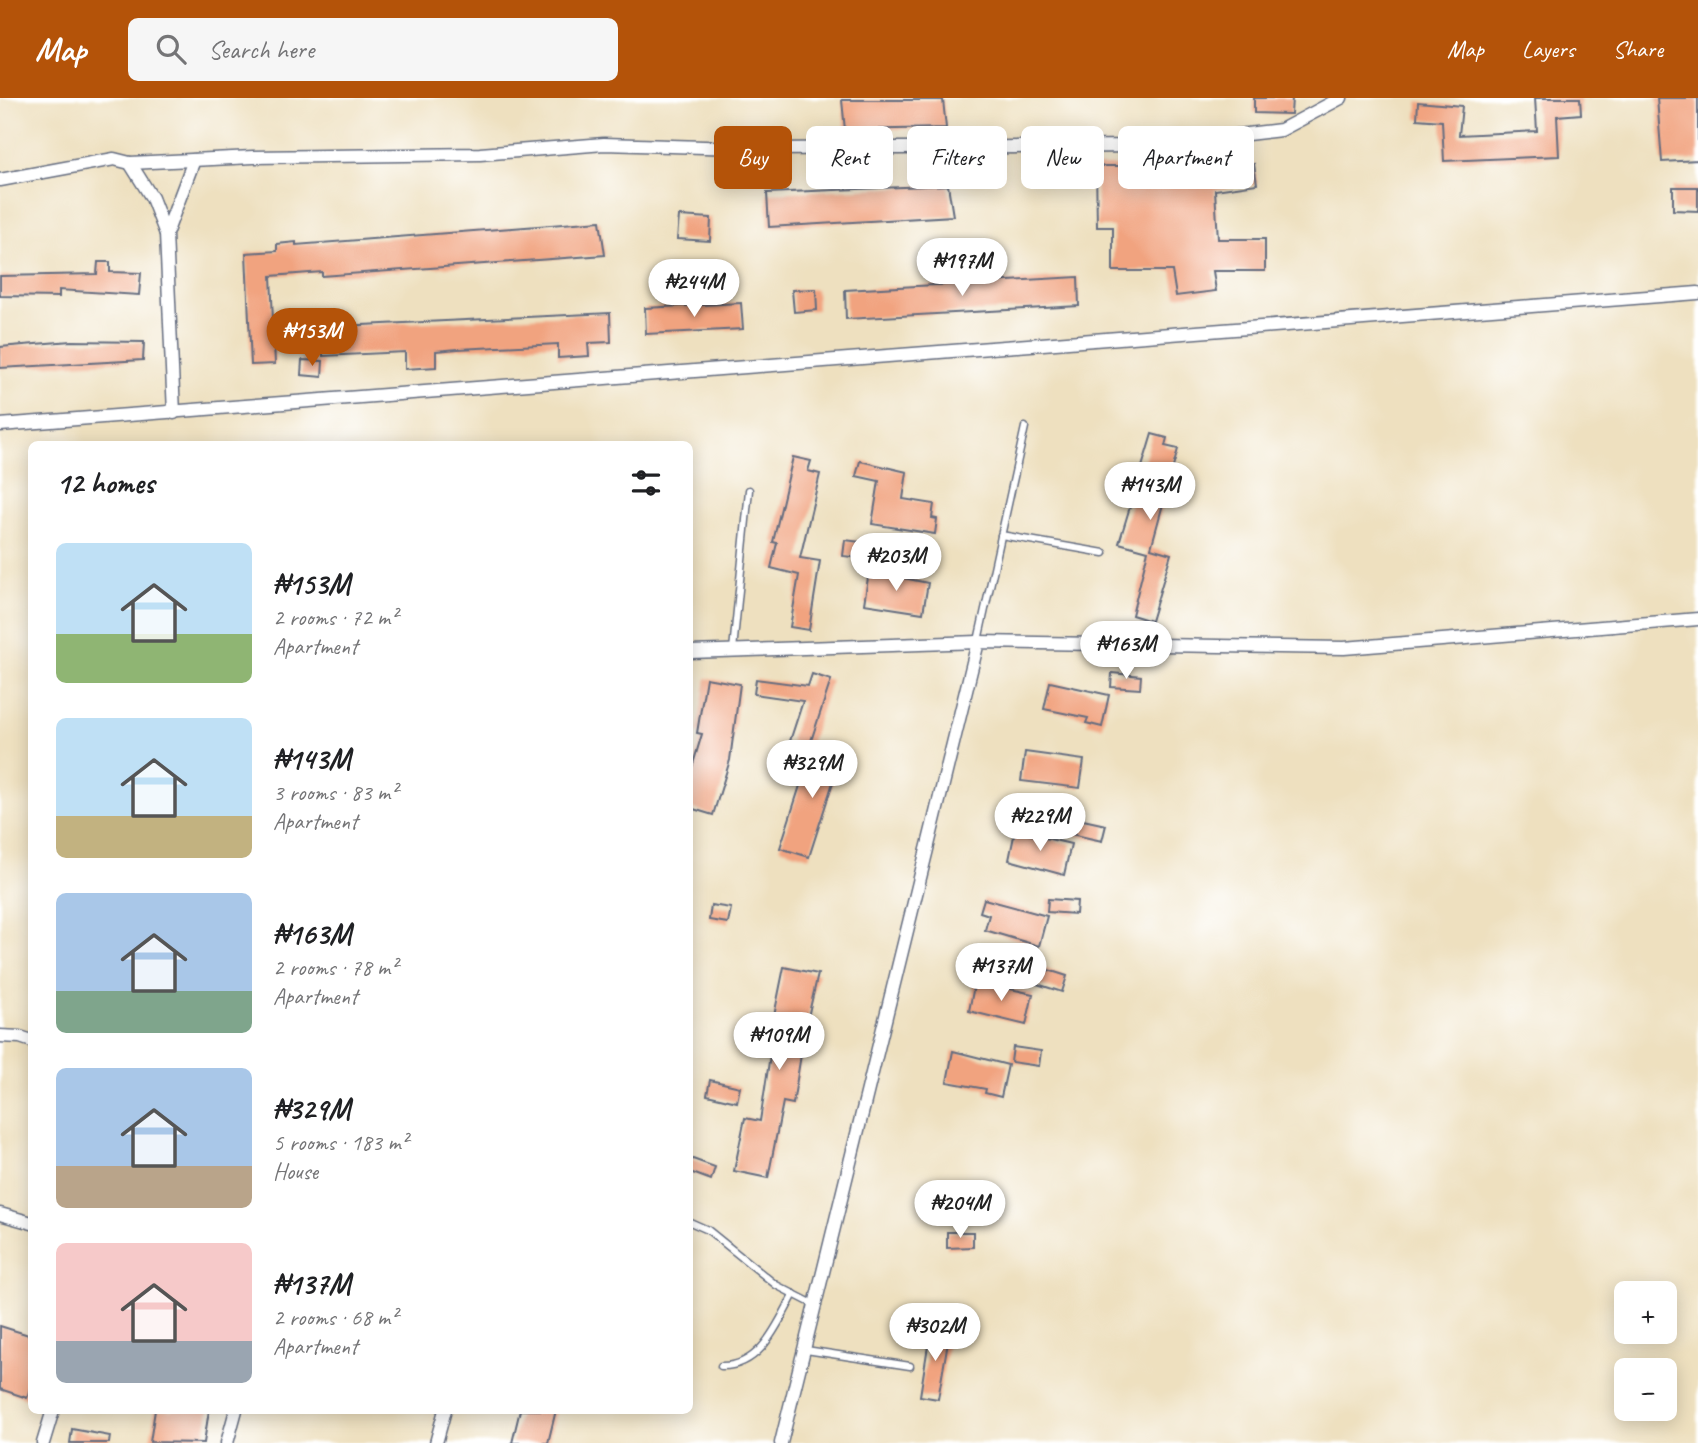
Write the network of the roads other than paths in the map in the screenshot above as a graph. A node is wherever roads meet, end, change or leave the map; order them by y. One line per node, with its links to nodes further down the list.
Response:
1 (1341, 98): 2 (street)
2 (194, 160): 3 (street); 5 (street)
3 (130, 163): 4 (street); 5 (street)
4 (0, 180)
5 (166, 234): 7 (street)
6 (1698, 293): 7 (street)
7 (174, 412): 8 (street)
8 (0, 425)
9 (1025, 427): 11 (lane)
10 (749, 490): 15 (lane)
11 (1001, 535): 12 (lane); 14 (lane)
12 (1104, 553)
13 (1698, 619): 14 (street)
14 (978, 642): 15 (street); 23 (street)
15 (733, 650): 16 (street)
16 (693, 652)
17 (0, 1036): 18 (street)
18 (28, 1040)
19 (0, 1214): 20 (street)
20 (28, 1222)
21 (693, 1223): 22 (lane)
22 (794, 1294): 23 (lane); 25 (lane)
23 (817, 1306): 24 (street)
24 (806, 1350): 26 (lane); 33 (street)
25 (721, 1366)
26 (910, 1366)
27 (52, 1414): 30 (street)
28 (235, 1414): 31 (street)
29 (443, 1414): 32 (street)
30 (43, 1443)
31 (226, 1443)
32 (436, 1443)
33 (781, 1443)

